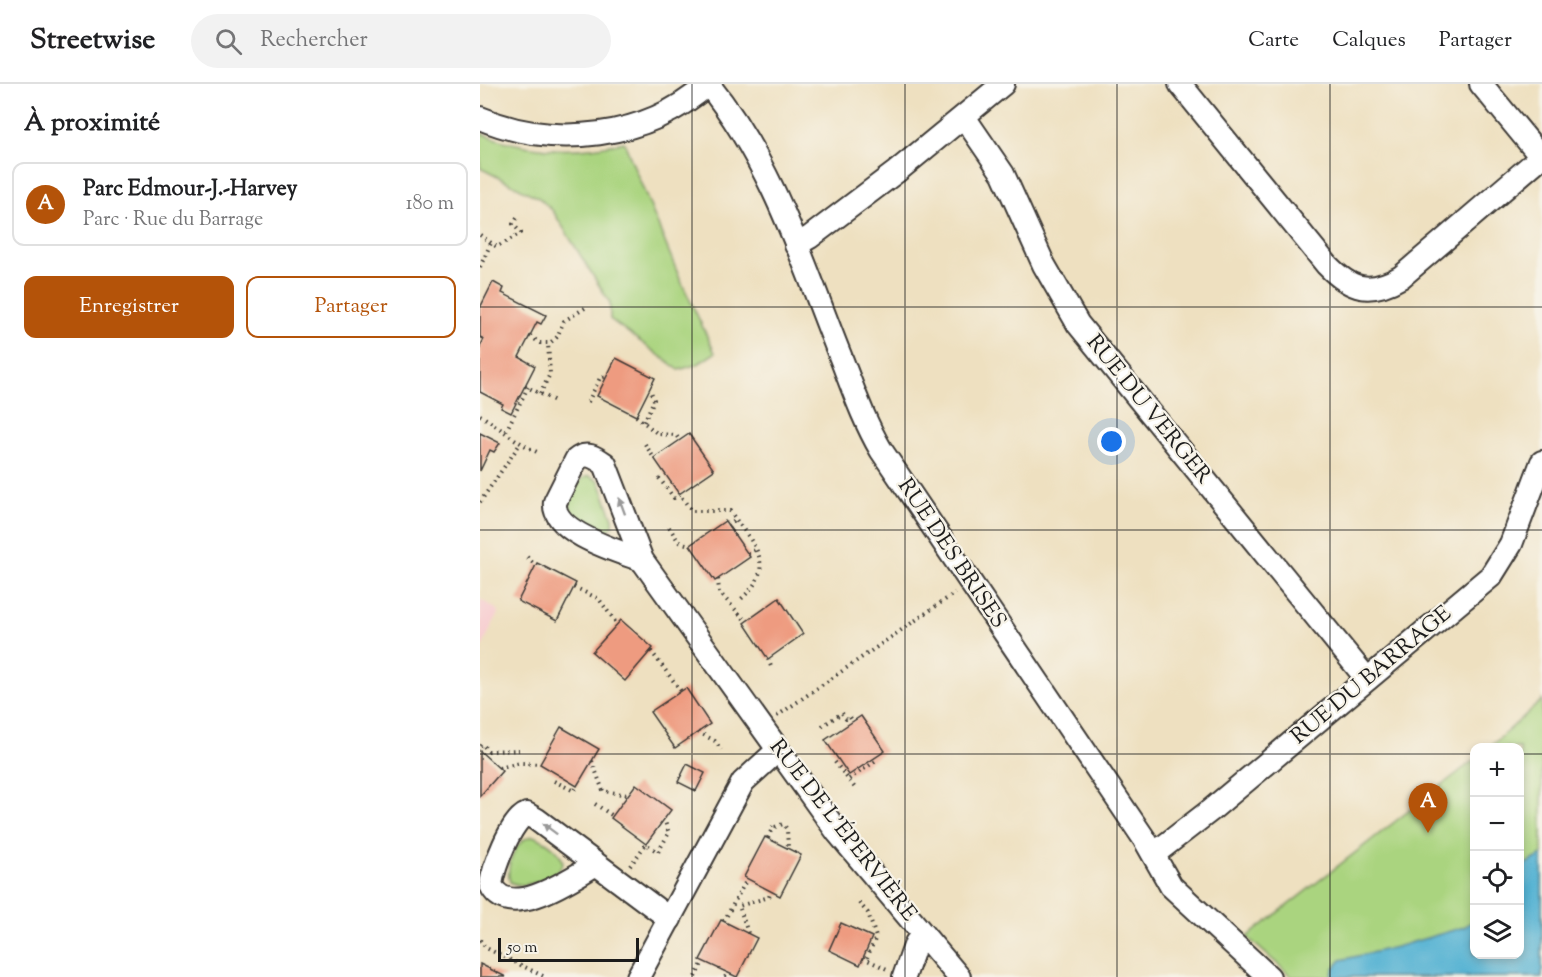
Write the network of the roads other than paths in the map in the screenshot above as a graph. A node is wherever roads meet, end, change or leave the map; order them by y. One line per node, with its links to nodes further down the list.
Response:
1 (708, 84): 6 (street); 8 (street, RUE DES BRISES)
2 (1002, 84): 5 (street)
3 (1180, 84): 7 (street)
4 (1481, 84): 7 (street)
5 (964, 117): 8 (street); 11 (street, RUE DU VERGER)
6 (480, 118)
7 (1541, 158)
8 (796, 245): 13 (street, RUE DES BRISES)
9 (1542, 462): 11 (street, RUE DU BARRAGE)
10 (642, 560): 10 (street, RUE DE L'ÉPERVIÈRE, one-way to 10); 12 (street, RUE DE L'ÉPERVIÈRE)
11 (1367, 679): 13 (street, RUE DU BARRAGE)
12 (778, 750): 15 (street); 16 (street, RUE DE L'ÉPERVIÈRE)
13 (1154, 854): 20 (street, RUE DES BRISES)
14 (596, 864): 14 (street, one-way to 14); 15 (street)
15 (670, 919): 17 (street)
16 (923, 935): 18 (street, RUE DE L'ÉPERVIÈRE); 19 (street, RUE DE L'ÉPERVIÈRE)
17 (638, 977)
18 (904, 977)
19 (959, 977)
20 (1269, 977)

